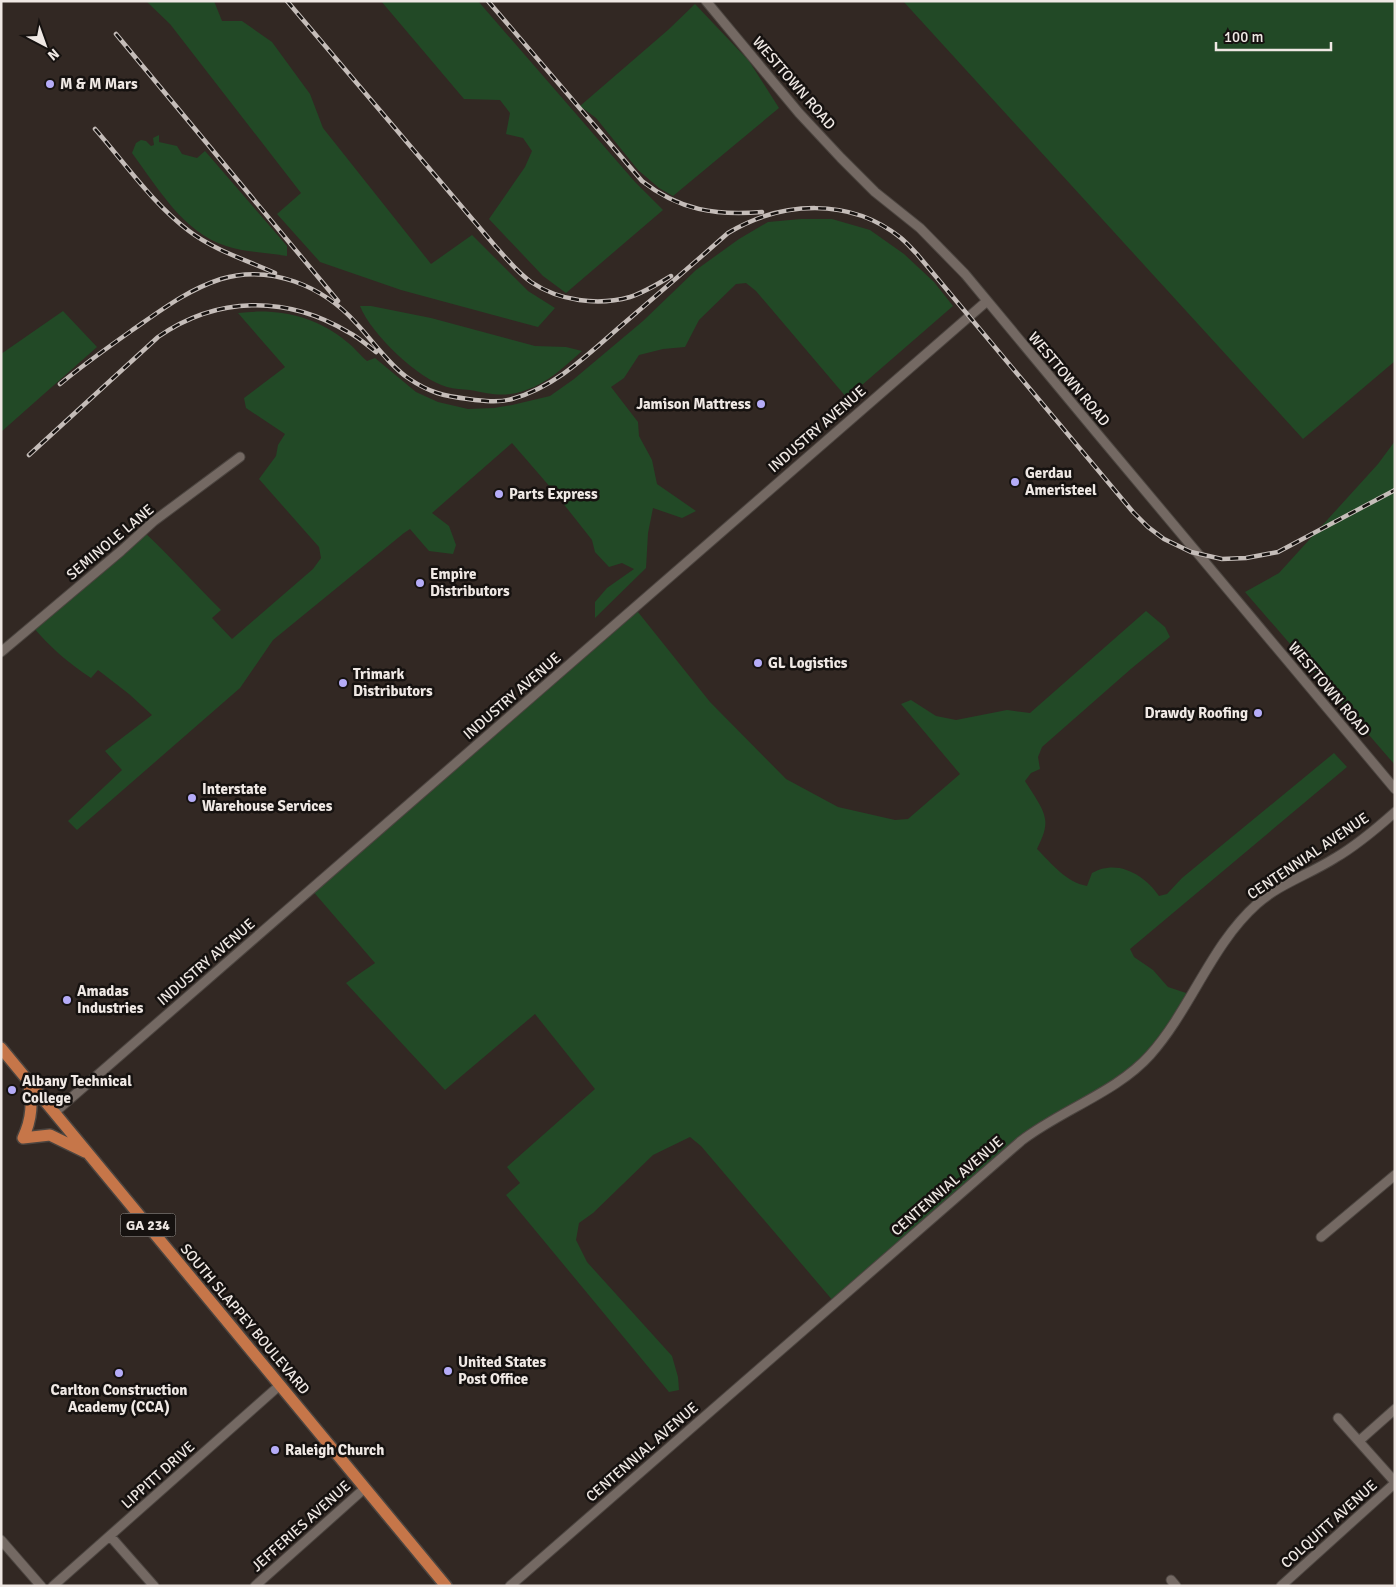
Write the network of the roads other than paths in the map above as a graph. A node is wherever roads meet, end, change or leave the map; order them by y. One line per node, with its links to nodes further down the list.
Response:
1 (706, 1): 2 (street, WESTTOWN ROAD)
2 (987, 301): 5 (street, WESTTOWN ROAD); 9 (street, INDUSTRY AVENUE)
3 (240, 457): 4 (street, SEMINOLE LANE)
4 (1, 652)
5 (1395, 789)
6 (1395, 812): 26 (street, CENTENNIAL AVENUE)
7 (1, 1048): 8 (main road, SOUTH SLAPPEY BOULEVARD / GA 234)
8 (28, 1079): 9 (main road, SOUTH SLAPPEY BOULEVARD / GA 234); 10 (main road)
9 (55, 1112): 10 (main road, SOUTH SLAPPEY BOULEVARD / GA 234)
10 (91, 1156): 13 (main road, SOUTH SLAPPEY BOULEVARD / GA 234)
11 (1395, 1175): 12 (street)
12 (1321, 1237)
13 (280, 1385): 18 (main road, SOUTH SLAPPEY BOULEVARD / GA 234); 19 (street, LIPPITT DRIVE)
14 (1395, 1409): 16 (street)
15 (1338, 1418): 16 (street)
16 (1359, 1441): 17 (street)
17 (1395, 1482): 27 (street, COLQUITT AVENUE)
18 (365, 1488): 24 (street, JEFFERIES AVENUE); 25 (main road, SOUTH SLAPPEY BOULEVARD / GA 234)
19 (110, 1536): 22 (street, LIPPITT DRIVE); 23 (street)
20 (1, 1540): 21 (street)
21 (41, 1586)
22 (53, 1586)
23 (154, 1586)
24 (255, 1586)
25 (446, 1586)
26 (510, 1586)
27 (1281, 1586)

